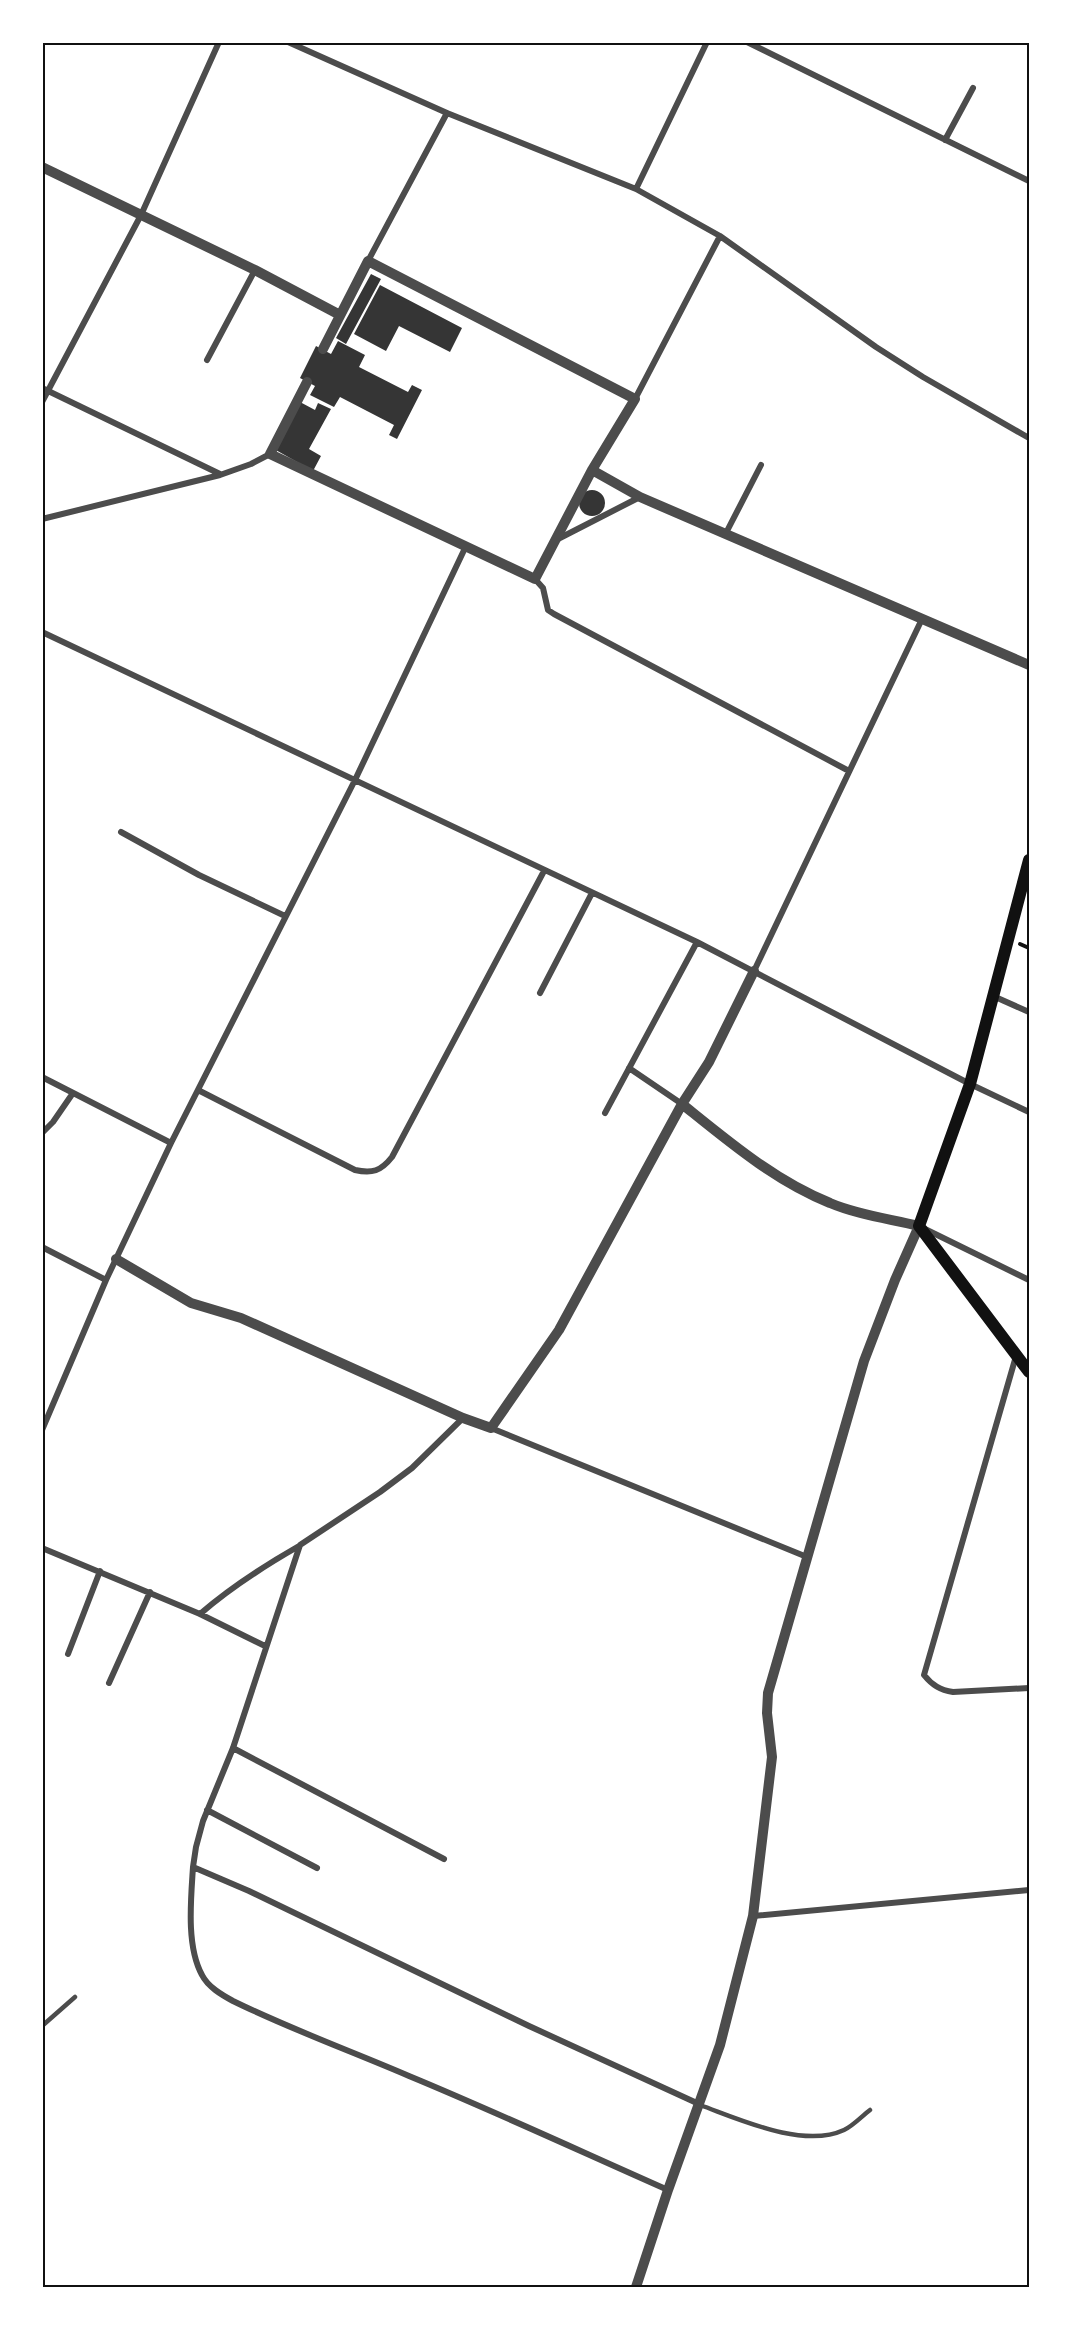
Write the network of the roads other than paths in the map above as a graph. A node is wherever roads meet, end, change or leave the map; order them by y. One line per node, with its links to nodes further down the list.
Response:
1 (219, 42): 11 (street)
2 (288, 42): 6 (street)
3 (707, 42): 10 (street)
4 (747, 42): 7 (street)
5 (972, 88): 7 (street)
6 (447, 113): 10 (street); 13 (street)
7 (945, 140): 9 (street)
8 (42, 167): 11 (street)
9 (1029, 181)
10 (636, 189): 12 (street)
11 (141, 215): 14 (street); 19 (street)
12 (720, 236): 20 (street); 22 (street)
13 (368, 261): 15 (street); 20 (street)
14 (255, 270): 15 (street); 17 (street)
15 (340, 315): 16 (street)
16 (323, 349)
17 (207, 360)
18 (307, 382): 23 (street)
19 (45, 390): 21 (street); 26 (street)
20 (634, 399): 25 (street)
21 (42, 402)
22 (1029, 438)
23 (270, 454): 26 (street); 31 (street)
24 (762, 465): 29 (street)
25 (592, 470): 27 (street); 30 (street)
26 (220, 475): 28 (street)
27 (640, 497): 29 (street); 30 (street)
28 (42, 519)
29 (726, 532): 33 (street)
30 (555, 540): 32 (street)
31 (467, 546): 32 (street); 37 (street)
32 (535, 579): 36 (street)
33 (922, 619): 35 (street); 36 (street)
34 (42, 632): 37 (street)
35 (1029, 665)
36 (849, 771): 44 (street)
37 (355, 780): 40 (street); 42 (street)
38 (121, 832): 42 (street)
39 (1029, 860): 46 (main road)
40 (544, 871): 41 (street); 51 (street)
41 (592, 893): 43 (street); 45 (street)
42 (285, 916): 51 (street)
43 (697, 942): 44 (street); 48 (street)
44 (754, 971): 50 (street); 53 (street)
45 (540, 993)
46 (993, 996): 47 (street); 50 (main road)
47 (1029, 1012)
48 (629, 1068): 53 (street); 55 (street)
49 (42, 1077): 52 (street)
50 (970, 1084): 54 (street); 58 (main road)
51 (198, 1090): 57 (street)
52 (73, 1093): 56 (street); 57 (street)
53 (682, 1104): 58 (street); 66 (street)
54 (1029, 1112)
55 (605, 1113)
56 (42, 1133)
57 (171, 1143): 60 (street)
58 (920, 1227): 62 (street); 63 (main road); 70 (street)
59 (42, 1247): 61 (street)
60 (116, 1259): 61 (street); 65 (street)
61 (106, 1280): 67 (street)
62 (1029, 1280)
63 (1016, 1356): 64 (main road); 77 (street)
64 (1029, 1372)
65 (464, 1418): 66 (street); 68 (street)
66 (491, 1428): 70 (street)
67 (42, 1430)
68 (300, 1545): 73 (street); 74 (street)
69 (42, 1548): 71 (street)
70 (807, 1557): 84 (street)
71 (100, 1571): 72 (street); 75 (street)
72 (150, 1592): 73 (street); 76 (street)
73 (200, 1614): 74 (street)
74 (265, 1646): 78 (street)
75 (68, 1654)
76 (109, 1683)
77 (1029, 1688)
78 (233, 1748): 79 (street); 80 (street)
79 (207, 1810): 81 (street); 82 (street)
80 (444, 1859)
81 (193, 1867): 87 (street); 89 (street)
82 (317, 1868)
83 (1029, 1890): 84 (street)
84 (753, 1916): 87 (street)
85 (75, 1997): 86 (lane)
86 (42, 2026)
87 (700, 2104): 88 (lane); 89 (street)
88 (870, 2110)
89 (668, 2190): 90 (street)
90 (636, 2287)

